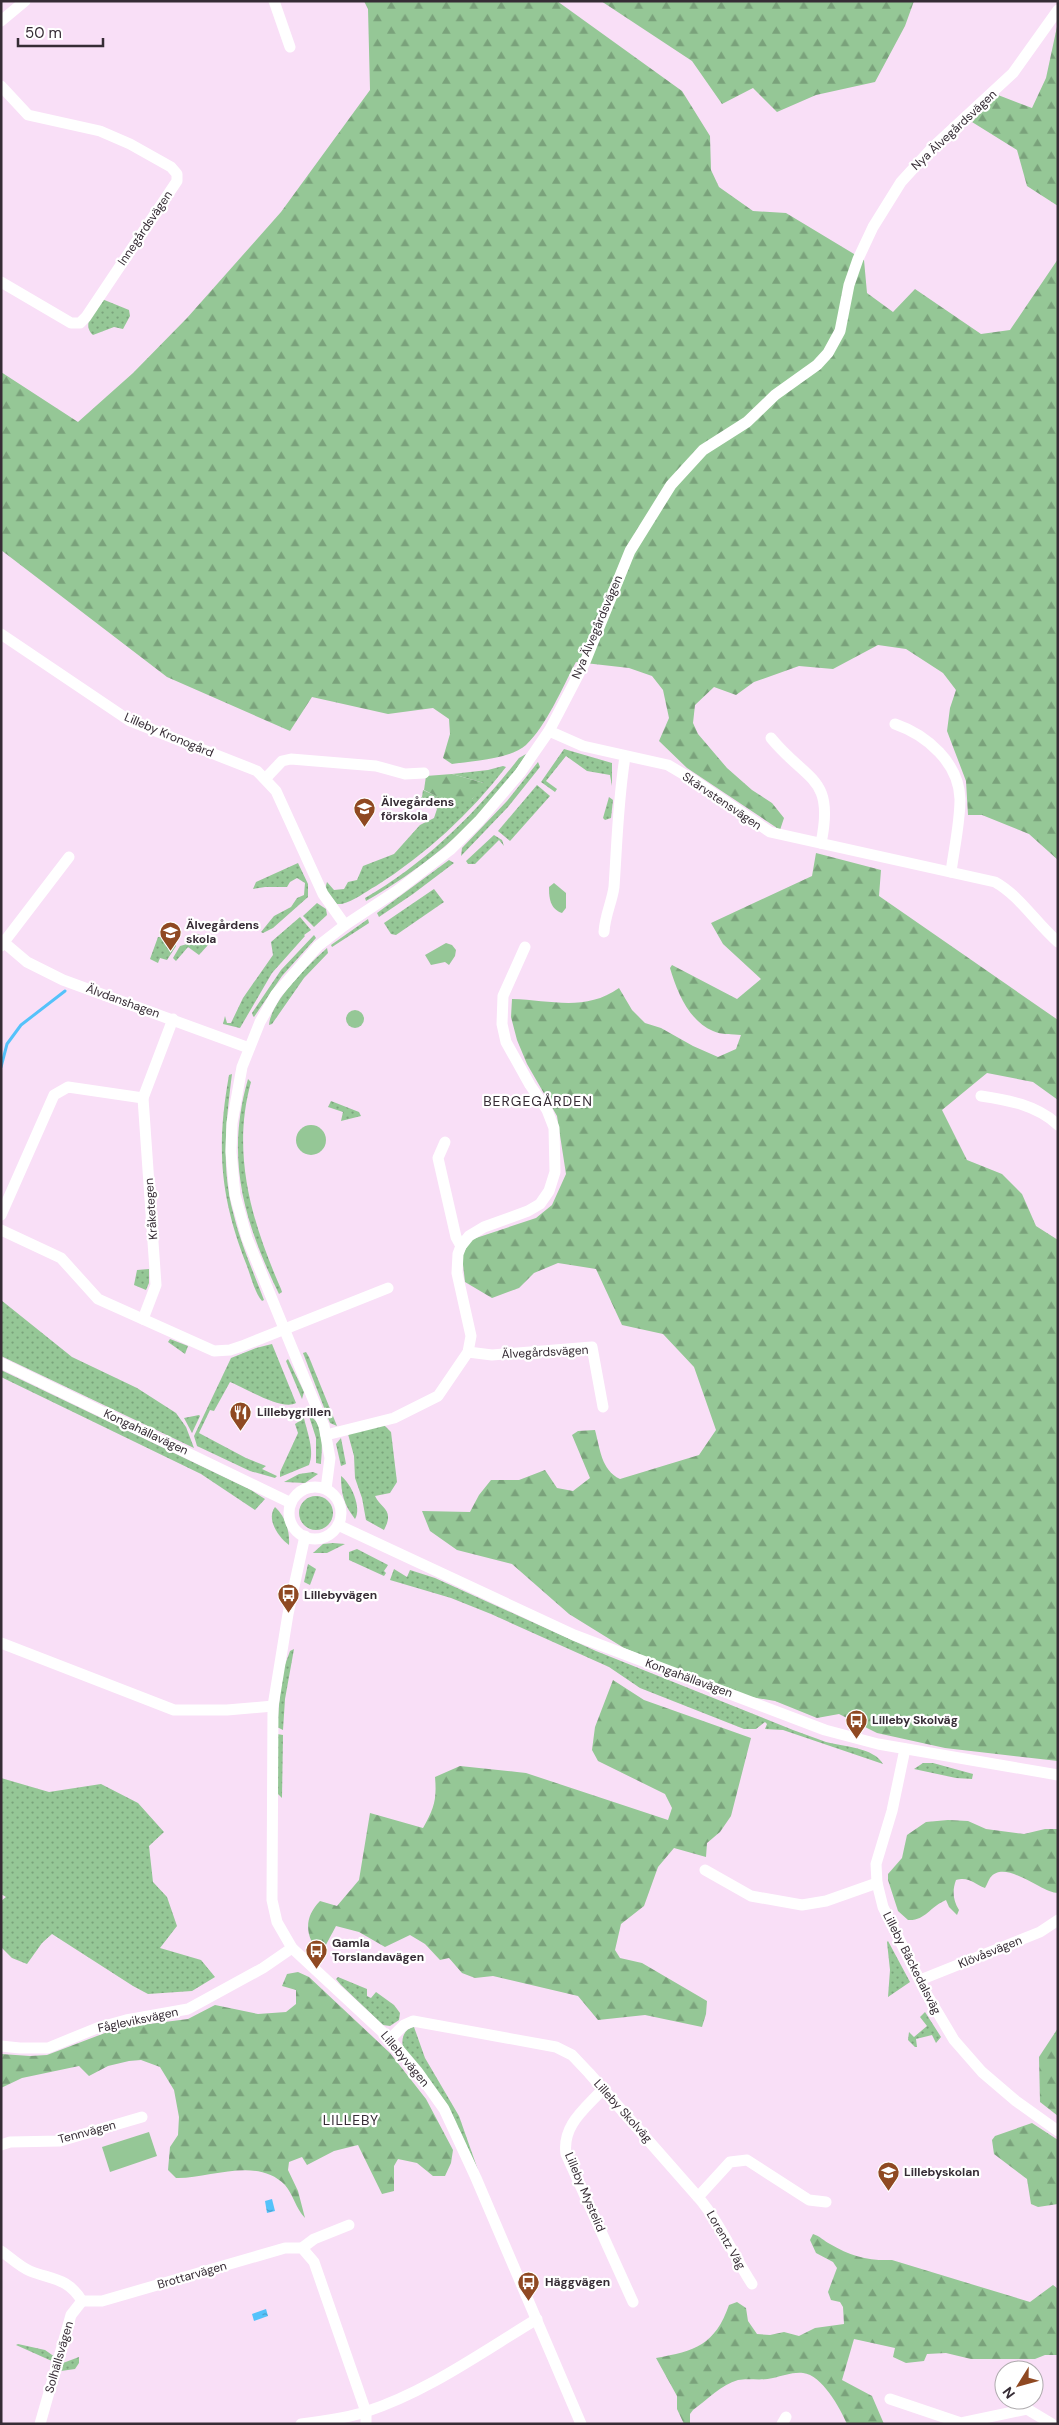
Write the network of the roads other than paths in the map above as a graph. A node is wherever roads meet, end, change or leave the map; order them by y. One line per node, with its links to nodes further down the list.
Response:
1 (25, 1): 4 (street)
2 (274, 1): 5 (street)
3 (1058, 10): 10 (street, Nya Älvegårdsvägen)
4 (1, 21)
5 (290, 47)
6 (1, 86): 7 (street, Innegårdsvägen)
7 (1, 282)
8 (1, 634): 14 (street, Lilleby Kronogård)
9 (896, 724): 17 (street)
10 (549, 731): 12 (street, Skärvstensvägen); 18 (street, Nya Älvegårdsvägen)
11 (771, 738): 15 (street)
12 (624, 757): 15 (street, Skärvstensvägen); 19 (street)
13 (424, 773): 14 (street)
14 (266, 778): 18 (street, Lilleby Kronogård)
15 (821, 843): 17 (street, Skärvstensvägen)
16 (69, 857): 21 (street, Älvdanshagen)
17 (951, 872): 20 (street, Skärvstensvägen)
18 (345, 925): 24 (street, Nya Älvegårdsvägen)
19 (604, 932)
20 (1058, 942)
21 (2, 943): 23 (street, Älvdanshagen)
22 (525, 947): 31 (street)
23 (173, 1019): 24 (street, Älvdanshagen); 26 (street, Kråketegen)
24 (249, 1048): 34 (street, Nya Älvegårdsvägen)
25 (981, 1096): 27 (street)
26 (143, 1098): 29 (street); 33 (street, Kråketegen)
27 (1058, 1124)
28 (445, 1142): 31 (street)
29 (1, 1215)
30 (1, 1230): 33 (street)
31 (461, 1246): 35 (street)
32 (388, 1288): 34 (street)
33 (144, 1319): 34 (street)
34 (284, 1328): 38 (street, Nya Älvegårdsvägen)
35 (468, 1352): 37 (street, Älvegårdsvägen); 38 (street)
36 (1, 1362): 40 (street, Kongahällavägen)
37 (603, 1407)
38 (326, 1435): 39 (street, Nya Älvegårdsvägen)
39 (326, 1489): 40 (street); 41 (street)
40 (291, 1503): 42 (street)
41 (338, 1525): 42 (street); 45 (street, Kongahällavägen)
42 (305, 1536): 44 (street, Lillebyvägen)
43 (1, 1643): 44 (street)
44 (273, 1706): 50 (street, Lillebyvägen)
45 (905, 1749): 46 (street, Kongahällavägen); 48 (street, Lilleby Bäckedalsväg)
46 (1058, 1775)
47 (705, 1870): 48 (street)
48 (877, 1883): 51 (street, Lilleby Bäckedalsväg)
49 (1058, 1920): 51 (street, Klövåsvägen)
50 (292, 1948): 52 (street, Lillebyvägen); 53 (street, Fågleviksvägen)
51 (920, 1980): 56 (street, Lilleby Bäckedalsväg)
52 (390, 2038): 54 (street, Lilleby Skolväg); 66 (street, Lillebyvägen)
53 (1, 2046)
54 (603, 2089): 58 (street, Lilleby Skolväg); 65 (street, Lilleby Mystelid)
55 (142, 2117): 57 (street, Tennvägen)
56 (1058, 2132)
57 (1, 2145)
58 (698, 2196): 59 (street); 63 (street, Lorentz Väg)
59 (826, 2202)
60 (349, 2225): 61 (street, Brottarvägen)
61 (302, 2248): 64 (street, Brottarvägen); 68 (street)
62 (1, 2251): 64 (street)
63 (752, 2284)
64 (82, 2301): 70 (street, Solhällsvägen)
65 (633, 2302)
66 (537, 2319): 68 (street); 73 (street, Lillebyvägen)
67 (890, 2399): 69 (street)
68 (366, 2412): 71 (street); 72 (street)
69 (961, 2423): 74 (street)
70 (40, 2424)
71 (301, 2424)
72 (366, 2424)
73 (581, 2424)
74 (1052, 2424)

